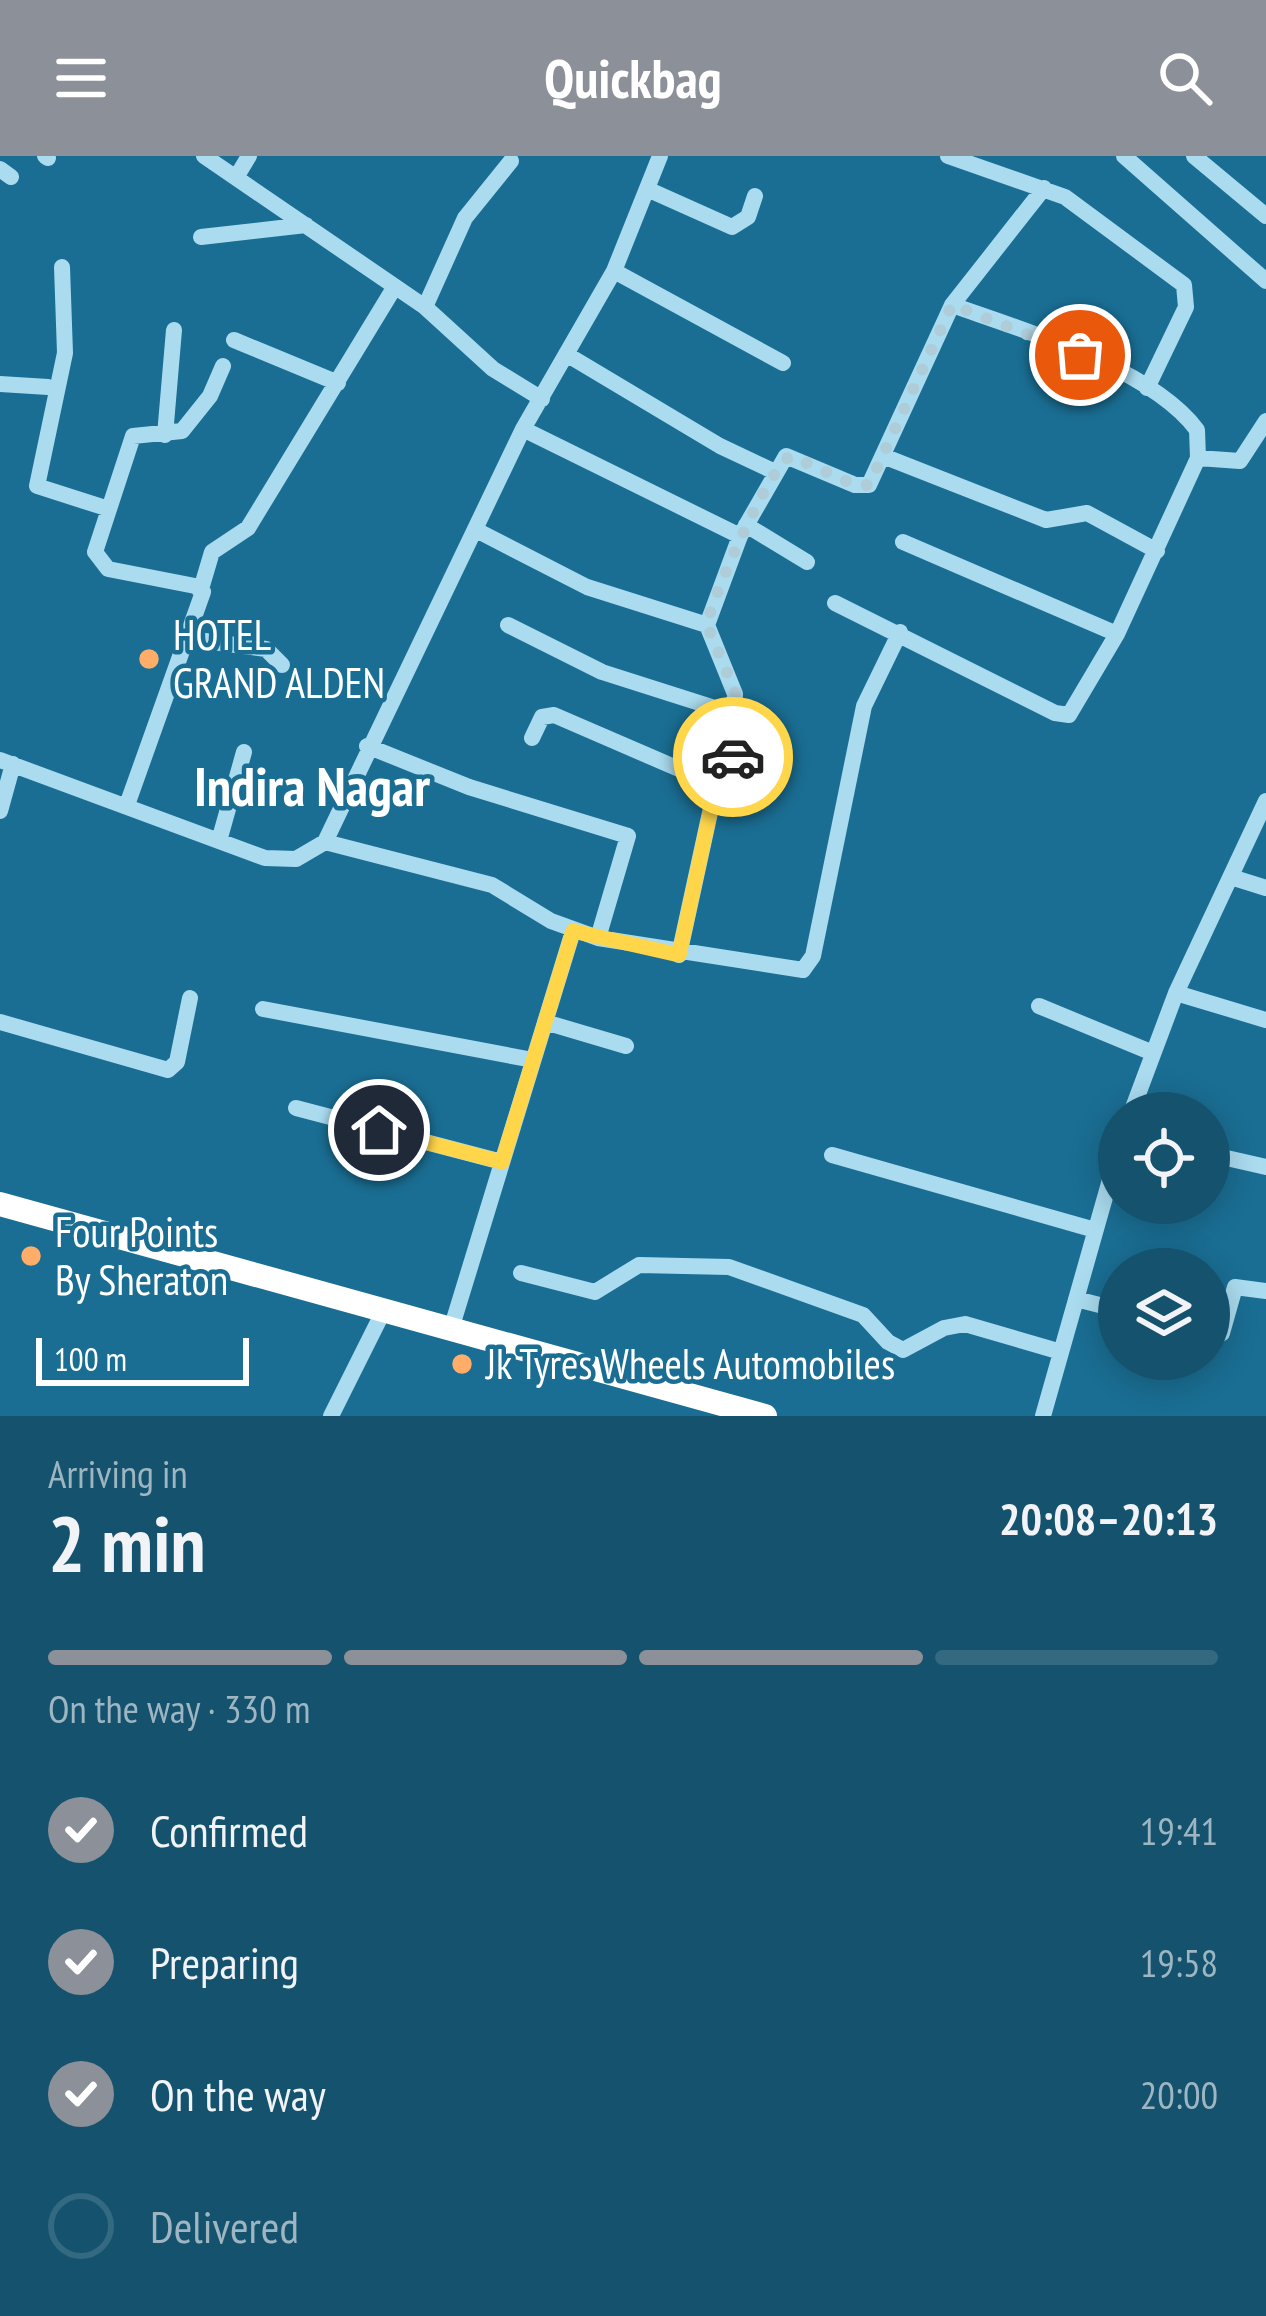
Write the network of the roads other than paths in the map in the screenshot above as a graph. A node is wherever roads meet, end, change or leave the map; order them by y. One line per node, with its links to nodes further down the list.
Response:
1 (204, 156): 8 (street)
2 (249, 156): 8 (street)
3 (660, 156): 9 (street)
4 (952, 156): 10 (street)
5 (1124, 156): 17 (street)
6 (1194, 156): 12 (street)
7 (512, 161): 20 (street)
8 (237, 176): 13 (street)
9 (647, 188): 11 (street); 16 (street)
10 (1044, 188): 19 (street); 29 (street)
11 (755, 196)
12 (1266, 216)
13 (306, 225): 14 (street); 18 (street)
14 (201, 237)
15 (62, 267): 37 (street)
16 (614, 271): 23 (street); 24 (street)
17 (1266, 281)
18 (394, 288): 20 (street); 26 (street)
19 (952, 305): 29 (street); 34 (street)
20 (425, 307): 30 (street)
21 (174, 330): 33 (street)
22 (234, 340): 26 (street)
23 (566, 354): 30 (street); 36 (street)
24 (783, 363)
25 (223, 366): 33 (street)
26 (338, 383): 43 (street)
27 (0, 384): 28 (street)
28 (48, 387)
29 (1147, 388): 35 (street)
30 (542, 399): 32 (street)
31 (1266, 421): 35 (street)
32 (523, 429): 38 (street); 39 (street)
33 (165, 435): 37 (street)
34 (883, 456): 36 (street); 41 (street)
35 (1198, 458): 41 (street)
36 (773, 471): 39 (street)
37 (109, 508): 43 (street)
38 (476, 530): 46 (street); 53 (street)
39 (743, 531): 42 (street); 46 (street)
40 (903, 542): 48 (street)
41 (1157, 551): 48 (street)
42 (807, 562)
43 (202, 589): 49 (street)
44 (836, 603): 47 (street)
45 (508, 625): 51 (street)
46 (707, 625): 51 (street)
47 (899, 632): 48 (street); 66 (street)
48 (1117, 634)
49 (190, 639): 50 (street); 58 (street)
50 (282, 665)
51 (737, 715): 56 (street)
52 (532, 738): 56 (street)
53 (367, 746): 61 (street); 65 (street)
54 (244, 752): 60 (street)
55 (6, 762): 58 (street); 59 (street)
56 (716, 785): 66 (street)
57 (1266, 801): 62 (street)
58 (127, 805): 60 (street)
59 (0, 812)
60 (219, 841): 61 (street)
61 (325, 842): 64 (street)
62 (1231, 877): 63 (street); 67 (street)
63 (1266, 888)
64 (573, 931): 65 (street); 73 (street)
65 (598, 938): 66 (street)
66 (679, 955)
67 (1176, 993): 71 (street); 75 (street)
68 (190, 998): 72 (street)
69 (1039, 1006): 75 (street)
70 (263, 1009): 76 (street)
71 (1266, 1020)
72 (0, 1022)
73 (545, 1022): 74 (street); 76 (street)
74 (626, 1046)
75 (1153, 1053): 77 (street)
76 (533, 1060): 81 (street)
77 (1139, 1092)
78 (296, 1108): 81 (street)
79 (832, 1155): 86 (street)
80 (1230, 1159): 82 (street)
81 (502, 1162): 93 (street)
82 (1266, 1167)
83 (0, 1204): 93 (highway)
84 (0, 1216): 92 (highway)
85 (1098, 1220): 86 (street)
86 (1095, 1230): 89 (street)
87 (521, 1273): 94 (street)
88 (1266, 1291): 90 (street)
89 (1076, 1299): 91 (street); 94 (street)
90 (1230, 1302)
91 (1098, 1305)
92 (380, 1318): 95 (street); 96 (highway)
93 (452, 1326): 97 (highway)
94 (1061, 1352): 98 (street)
95 (331, 1416)
96 (704, 1416)
97 (765, 1416)
98 (1042, 1416)

